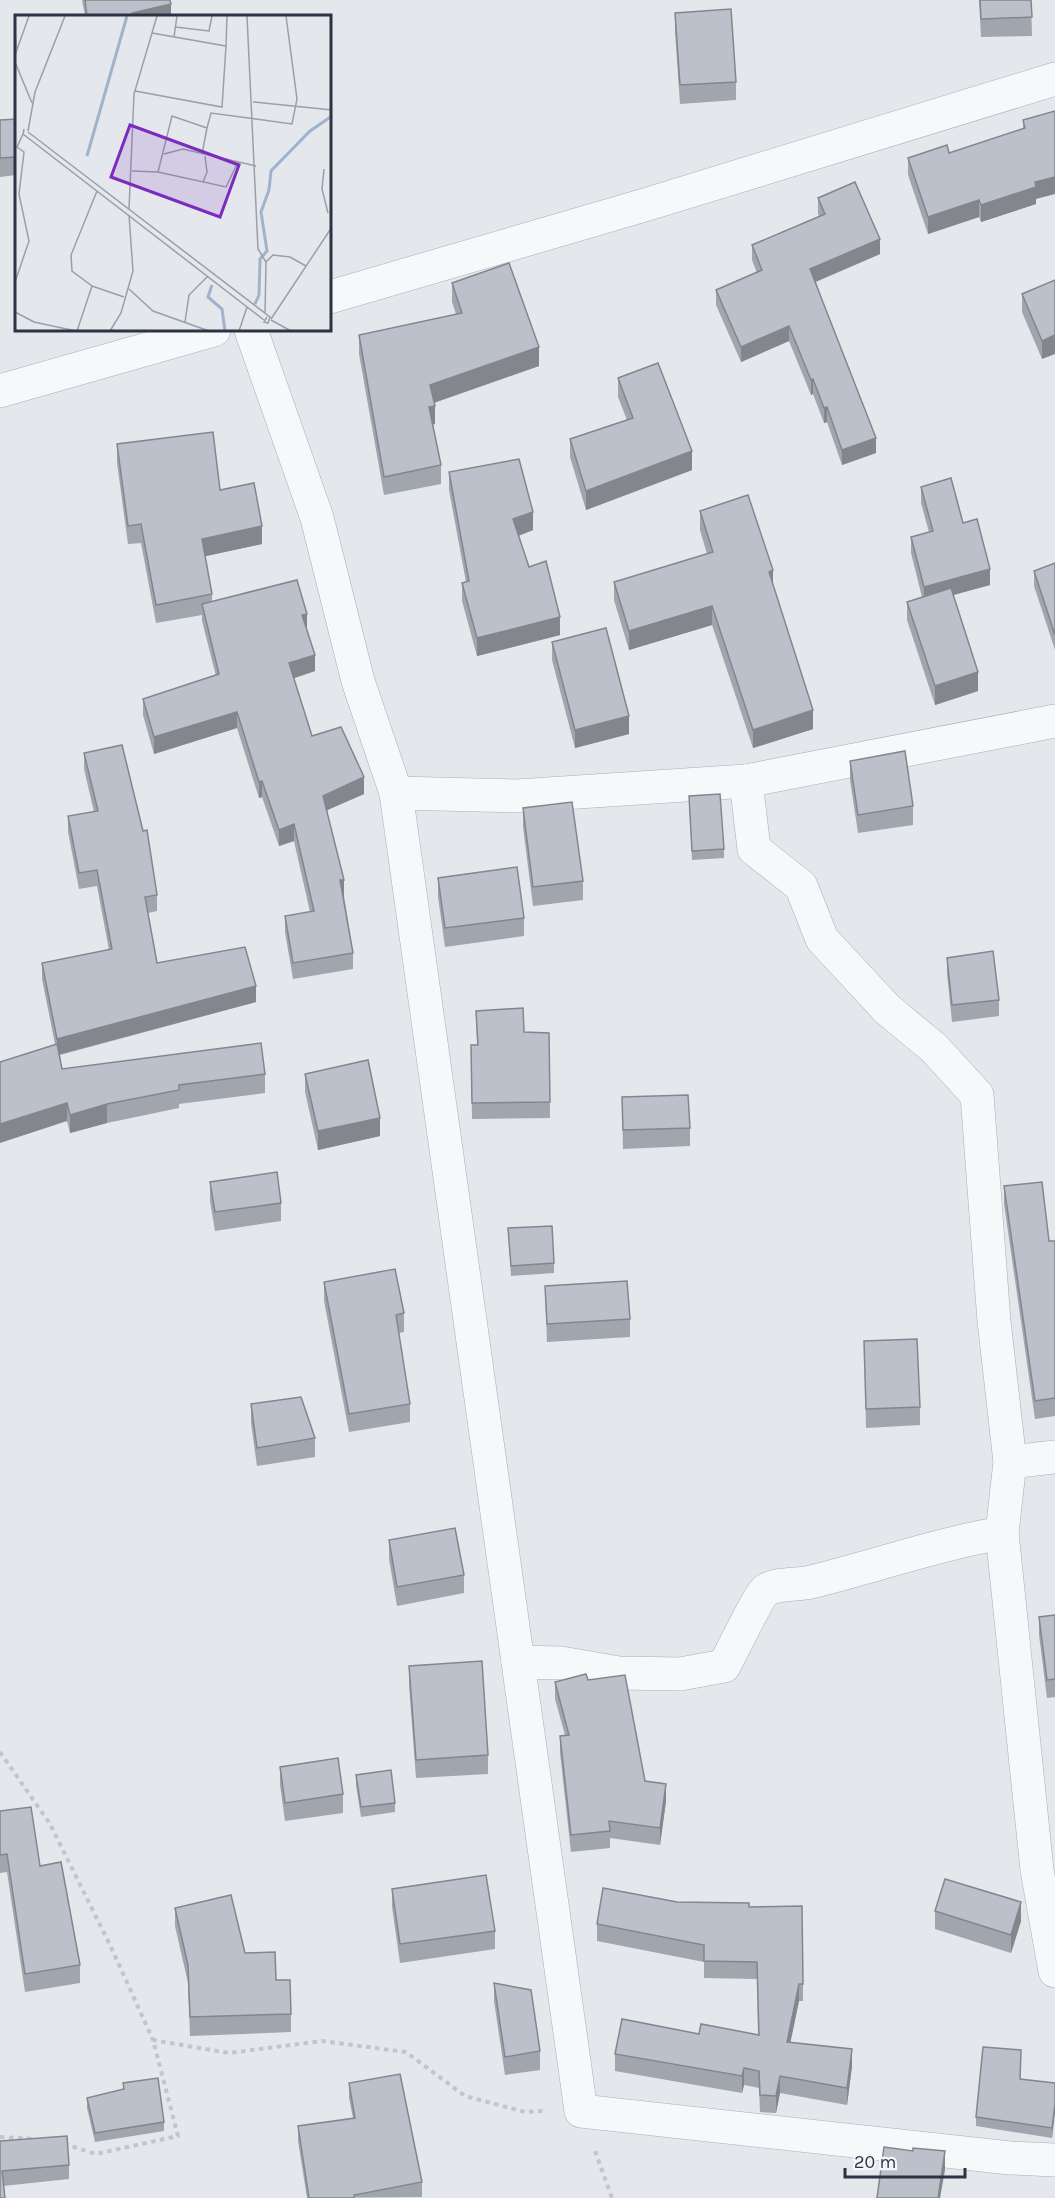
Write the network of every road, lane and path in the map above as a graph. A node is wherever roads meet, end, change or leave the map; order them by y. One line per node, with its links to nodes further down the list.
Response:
1 (1055, 79): 2 (street)
2 (332, 296)
3 (207, 332): 5 (street)
4 (252, 332): 8 (street)
5 (0, 391)
6 (1055, 721): 7 (street)
7 (747, 781): 8 (street); 10 (street)
8 (396, 793): 12 (street)
9 (1055, 1457): 10 (street)
10 (1010, 1462): 11 (street)
11 (1002, 1533): 12 (street); 14 (street)
12 (518, 1662): 16 (street)
13 (0, 1752): 15 (path)
14 (1055, 1971)
15 (153, 2040): 16 (path); 19 (path)
16 (581, 2111): 20 (street); 21 (path)
17 (0, 2137): 18 (path)
18 (38, 2139)
19 (58, 2143)
20 (1055, 2160)
21 (612, 2198)

